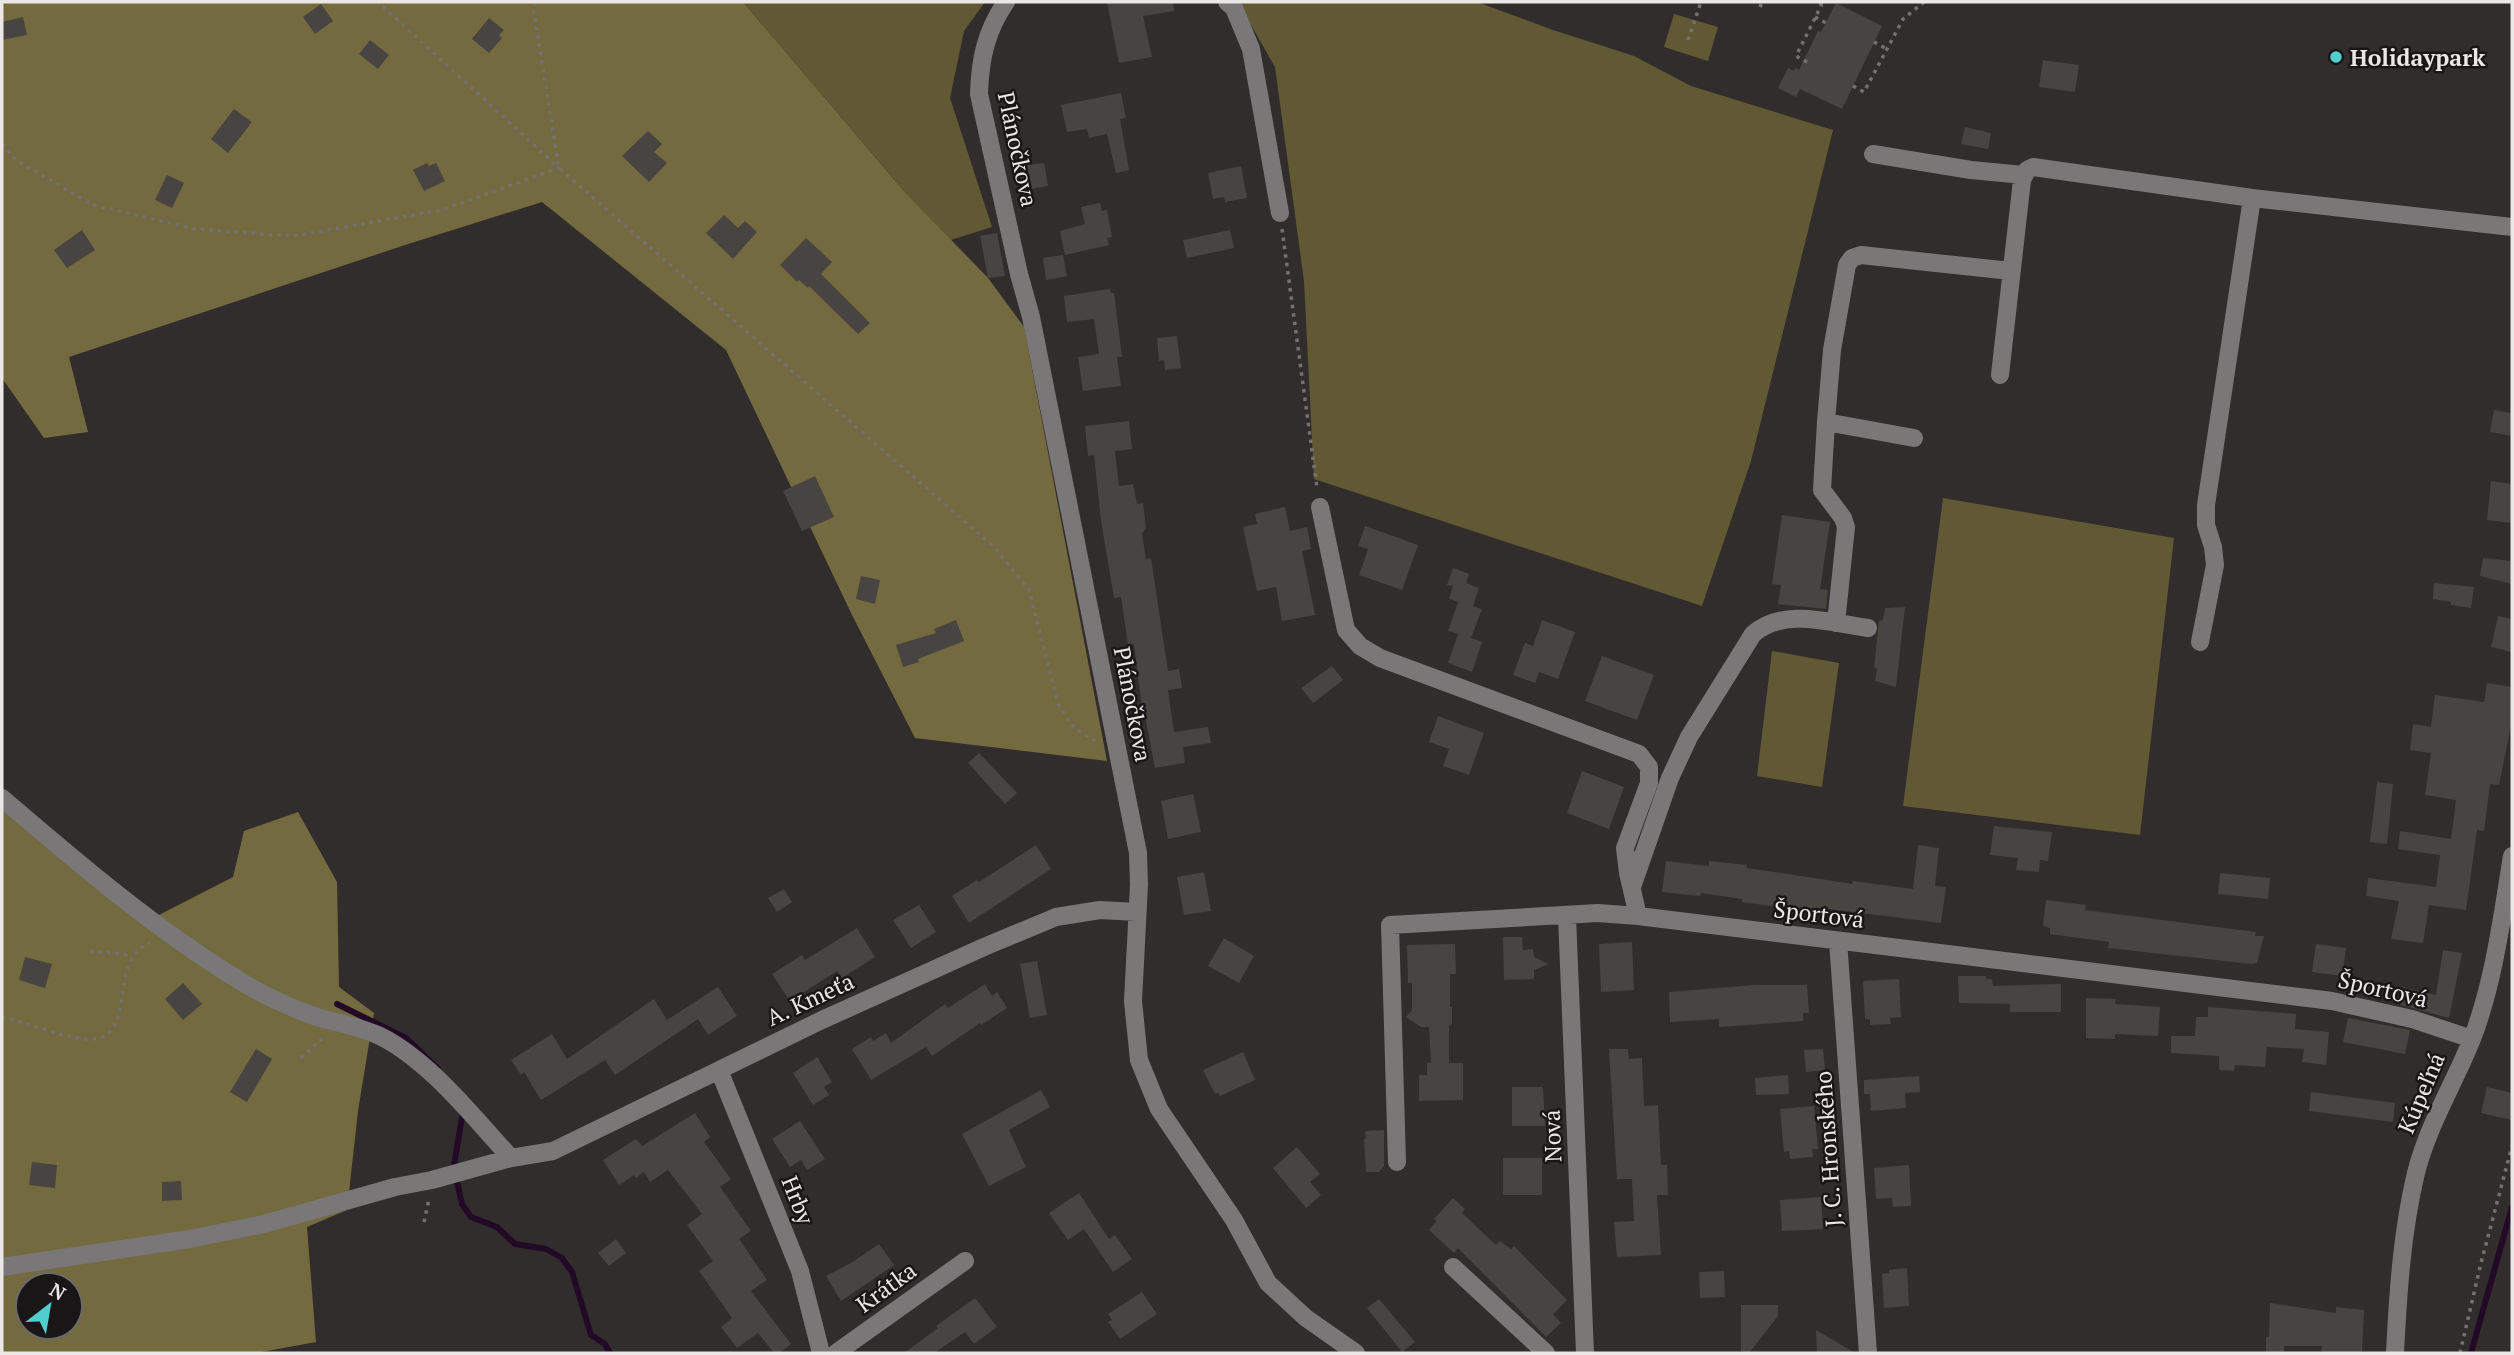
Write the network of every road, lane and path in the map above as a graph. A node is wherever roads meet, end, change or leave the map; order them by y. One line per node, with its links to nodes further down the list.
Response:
1 (378, 2): 17 (path)
2 (535, 2): 17 (path)
3 (1006, 2): 30 (street, Plánočkova)
4 (1227, 2): 20 (street)
5 (1701, 2): 10 (path)
6 (1821, 2): 8 (path)
7 (1924, 2): 12 (path)
8 (1815, 18): 9 (path); 13 (path)
9 (1826, 23)
10 (1688, 40)
11 (1874, 42): 12 (path)
12 (1887, 49): 14 (path)
13 (1807, 62)
14 (1853, 86)
15 (2, 144): 17 (path)
16 (1873, 154): 18 (street)
17 (559, 168): 30 (path)
18 (2024, 175): 19 (street); 22 (street)
19 (2252, 198): 21 (street); 29 (street)
20 (1280, 213): 26 (path)
21 (2512, 226)
22 (2011, 271): 23 (street); 24 (street)
23 (2000, 375)
24 (1826, 422): 25 (street); 27 (street)
25 (1914, 438)
26 (1320, 507): 33 (street)
27 (1836, 623): 28 (street); 33 (street)
28 (1868, 628)
29 (2200, 642)
30 (1117, 754): 34 (street, Plánočkova)
31 (2, 798): 37 (street)
32 (2512, 856): 43 (street, Kúpeľná)
33 (1631, 888): 35 (street)
34 (1137, 912): 45 (street, A. Kmeťa); 54 (street, Plánočkova)
35 (1638, 916): 36 (street, Športová); 38 (street, Športová)
36 (1567, 917): 48 (street, Športová); 56 (street, Nová)
37 (175, 936): 40 (path); 42 (street)
38 (1838, 941): 43 (street, Športová); 57 (street, J. C. Hronského)
39 (90, 951): 40 (path)
40 (132, 954): 41 (path)
41 (2, 1017)
42 (337, 1023): 44 (path); 47 (street)
43 (2472, 1040): 58 (street, Kúpeľná)
44 (300, 1058)
45 (719, 1070): 47 (street, A. Kmeťa); 52 (street, Hrby)
46 (2512, 1146): 59 (path)
47 (511, 1158): 51 (street, A. Kmeťa)
48 (1398, 1162)
49 (965, 1261): 53 (street, Krátka)
50 (1452, 1266): 55 (street)
51 (2, 1267)
52 (821, 1353)
53 (836, 1353)
54 (1356, 1353)
55 (1546, 1353)
56 (1585, 1353)
57 (1868, 1353)
58 (2395, 1353)
59 (2460, 1353)

